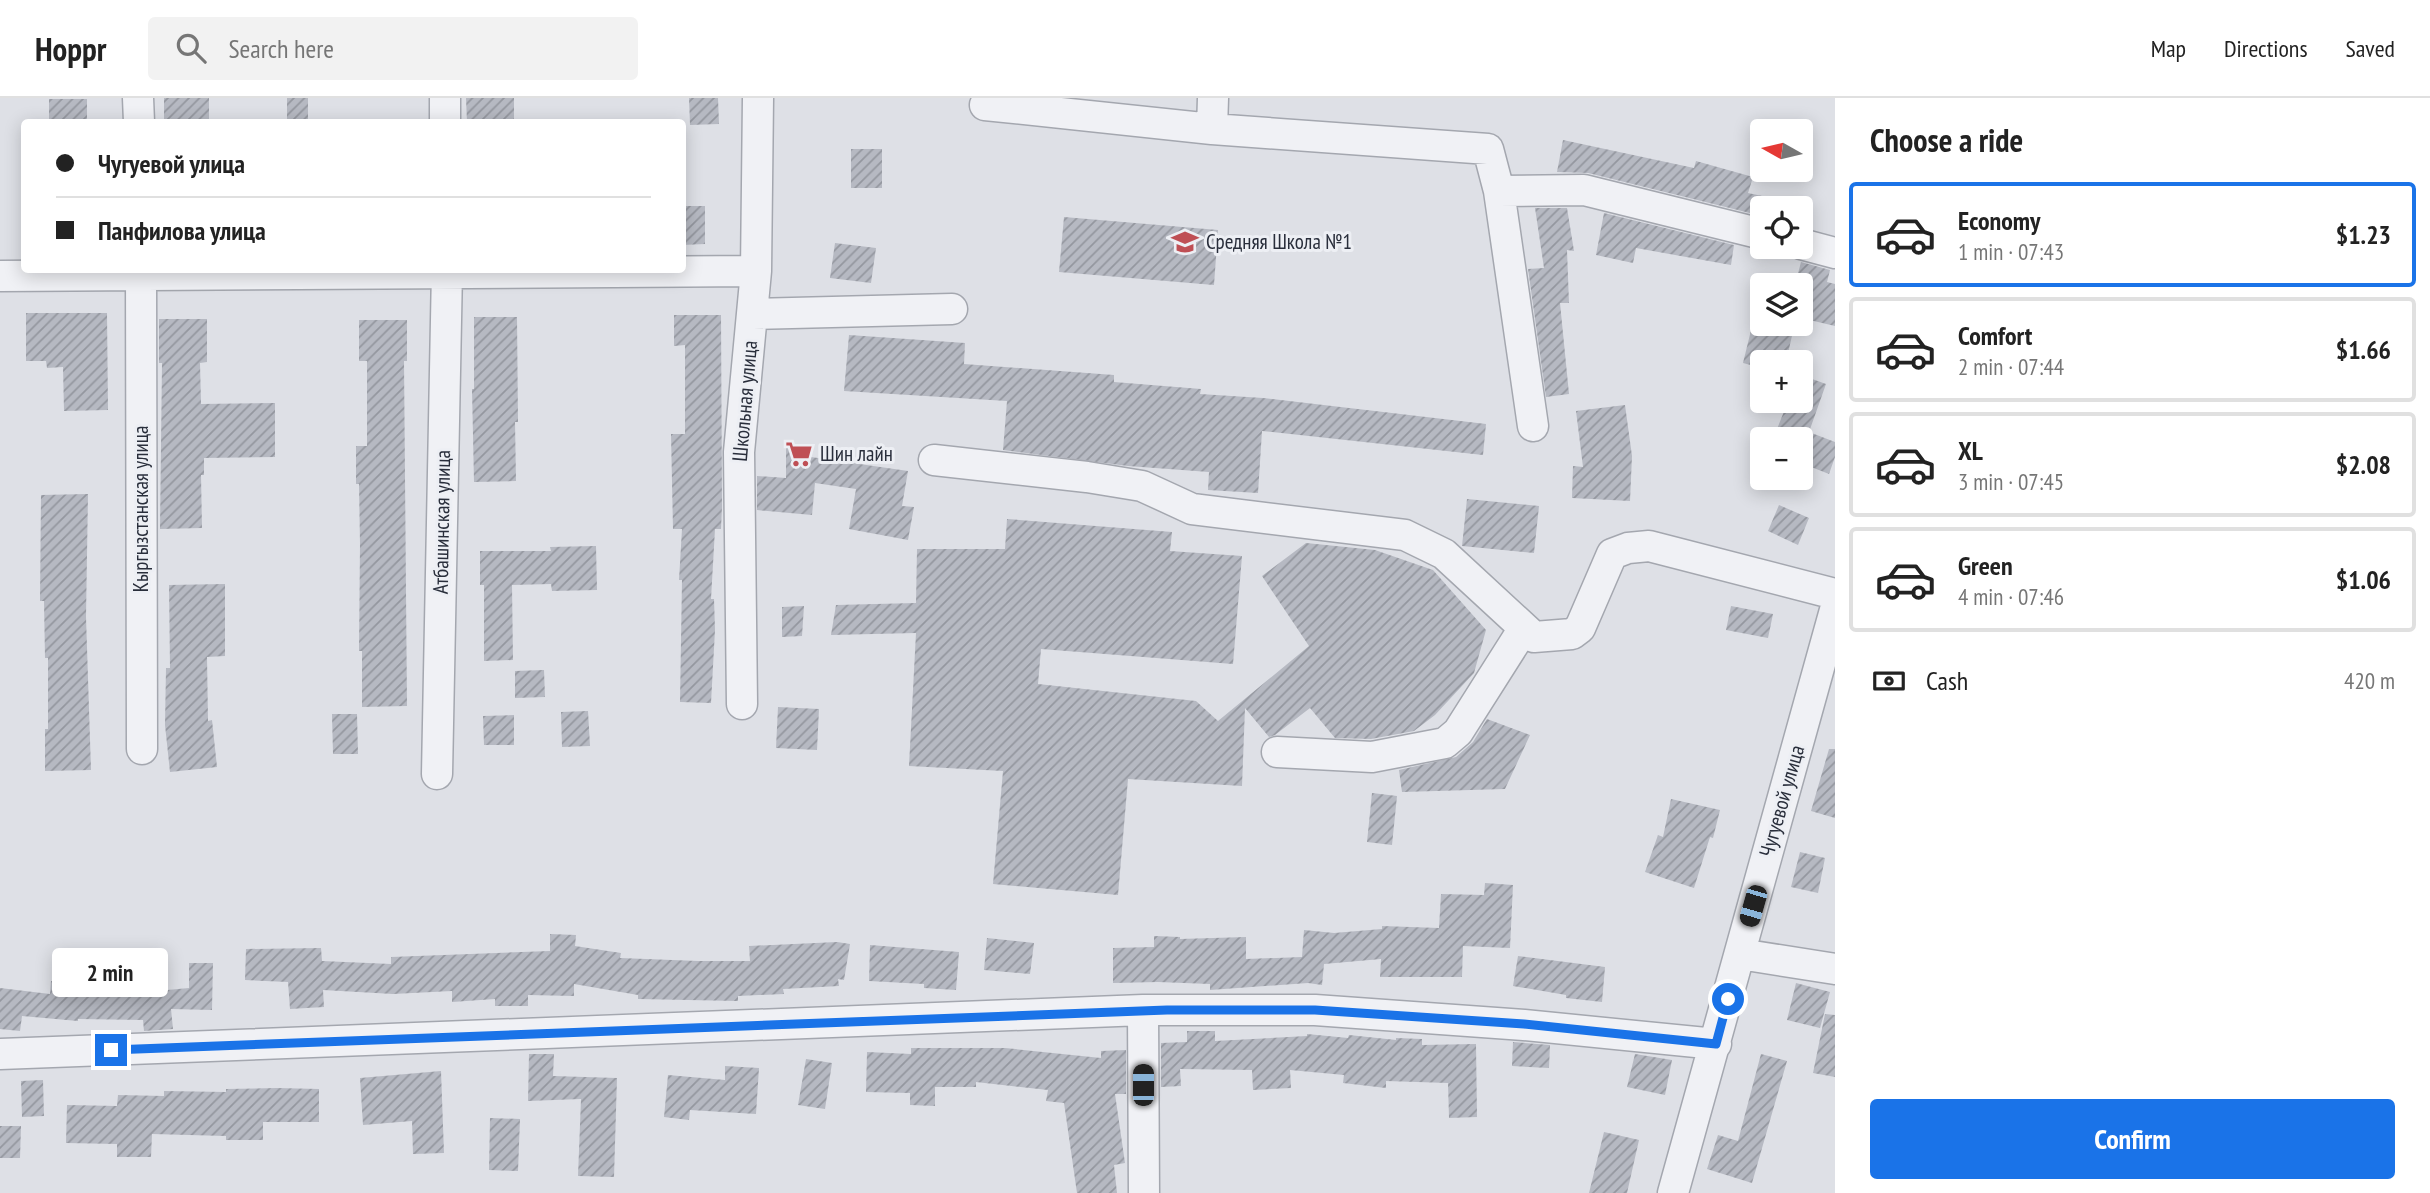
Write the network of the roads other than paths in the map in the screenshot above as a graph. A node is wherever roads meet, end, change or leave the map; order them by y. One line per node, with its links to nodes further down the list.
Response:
1 (138, 98): 6 (street)
2 (445, 98): 7 (street)
3 (758, 98): 14 (street, Школьная улица)
4 (1213, 98): 8 (street)
5 (985, 105): 8 (street)
6 (139, 119)
7 (445, 119)
8 (1212, 129): 9 (street)
9 (1499, 191): 10 (street); 21 (street)
10 (1750, 231)
11 (1813, 247): 12 (street)
12 (1835, 253)
13 (686, 271): 14 (street)
14 (756, 271): 20 (street, Школьная улица)
15 (106, 273): 18 (street)
16 (141, 273): 27 (street, Кыргызстанская улица)
17 (447, 273): 29 (street, Атбашинская улица)
18 (0, 276)
19 (952, 309): 20 (street)
20 (753, 314): 26 (street, Школьная улица)
21 (1533, 426)
22 (934, 460): 25 (street)
23 (1835, 594): 25 (street)
24 (1835, 610): 30 (street, Чугуевой улица)
25 (1524, 628): 28 (street)
26 (742, 704)
27 (142, 749)
28 (1277, 752)
29 (437, 774)
30 (1740, 954): 31 (street); 33 (street, Чугуевой улица)
31 (1835, 969)
32 (1143, 1010): 33 (street); 34 (street); 35 (street)
33 (1716, 1044): 36 (street, Чугуевой улица)
34 (0, 1054)
35 (1144, 1193)
36 (1673, 1193)

